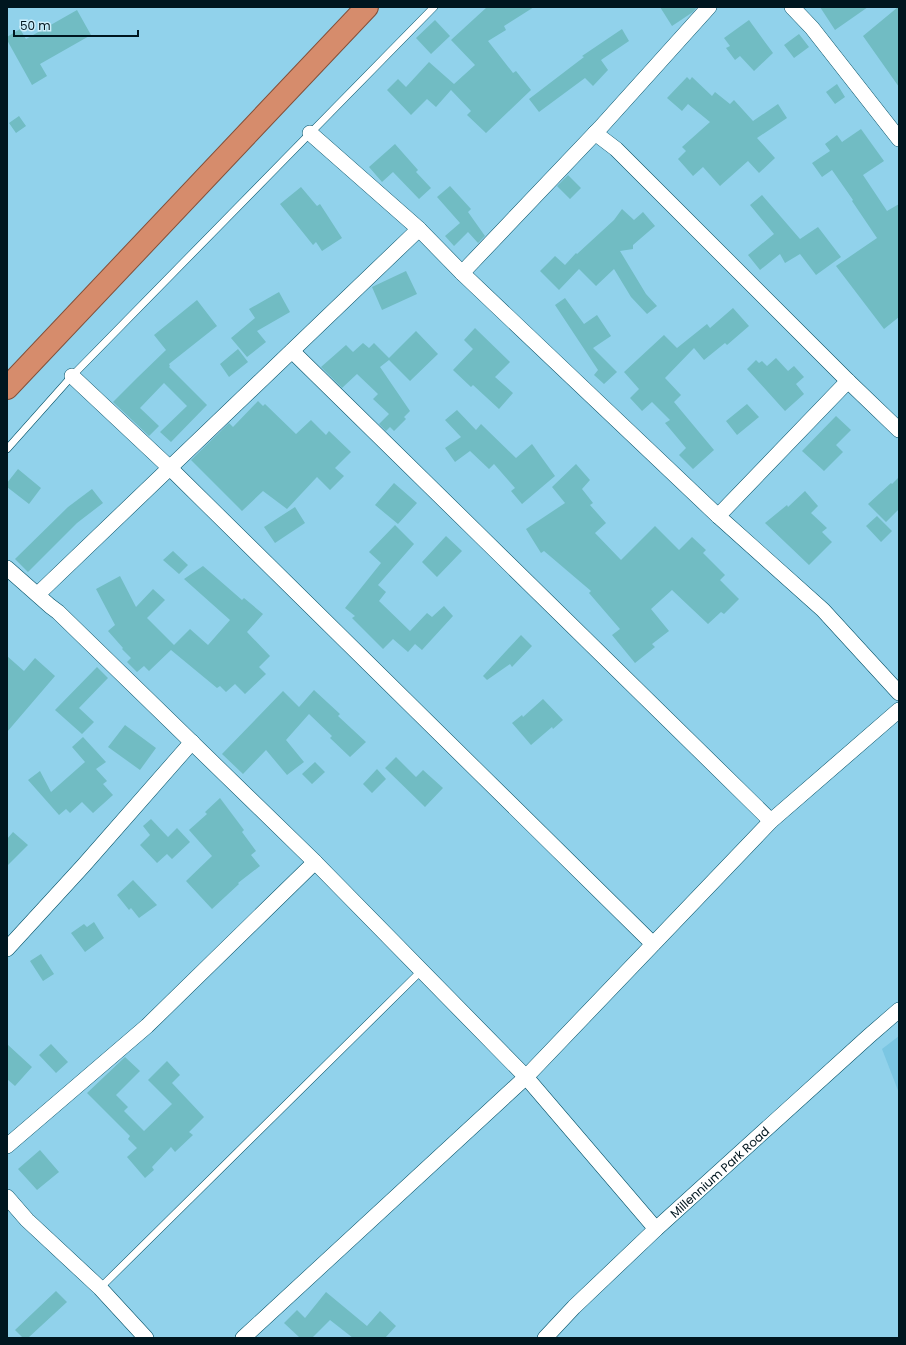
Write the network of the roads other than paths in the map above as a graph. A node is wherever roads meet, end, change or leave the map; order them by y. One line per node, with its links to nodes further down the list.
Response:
1 (366, 7): 13 (highway)
2 (434, 7): 5 (lane)
3 (709, 7): 6 (street)
4 (792, 7): 7 (street)
5 (310, 133): 8 (street); 11 (lane)
6 (595, 133): 9 (street); 12 (street)
7 (899, 139)
8 (419, 230): 9 (street); 10 (street)
9 (462, 273): 17 (street)
10 (292, 351): 16 (street); 23 (street)
11 (72, 376): 15 (lane); 16 (street)
12 (848, 381): 14 (street); 17 (street)
13 (7, 388)
14 (899, 430)
15 (7, 449)
16 (170, 468): 19 (street); 25 (street)
17 (718, 516): 20 (street)
18 (7, 568): 19 (street)
19 (38, 594): 22 (street)
20 (899, 693)
21 (899, 710): 23 (street)
22 (192, 742): 24 (street); 26 (street)
23 (771, 821): 25 (street)
24 (315, 862): 27 (street); 30 (street)
25 (653, 944): 29 (street)
26 (7, 949)
27 (421, 971): 29 (street); 33 (lane)
28 (899, 1010): 32 (street, Millennium Park Road)
29 (526, 1078): 32 (street); 35 (street)
30 (7, 1146)
31 (7, 1197): 33 (street)
32 (656, 1229): 36 (street, Millennium Park Road)
33 (100, 1288): 34 (street)
34 (146, 1338)
35 (243, 1338)
36 (545, 1338)

